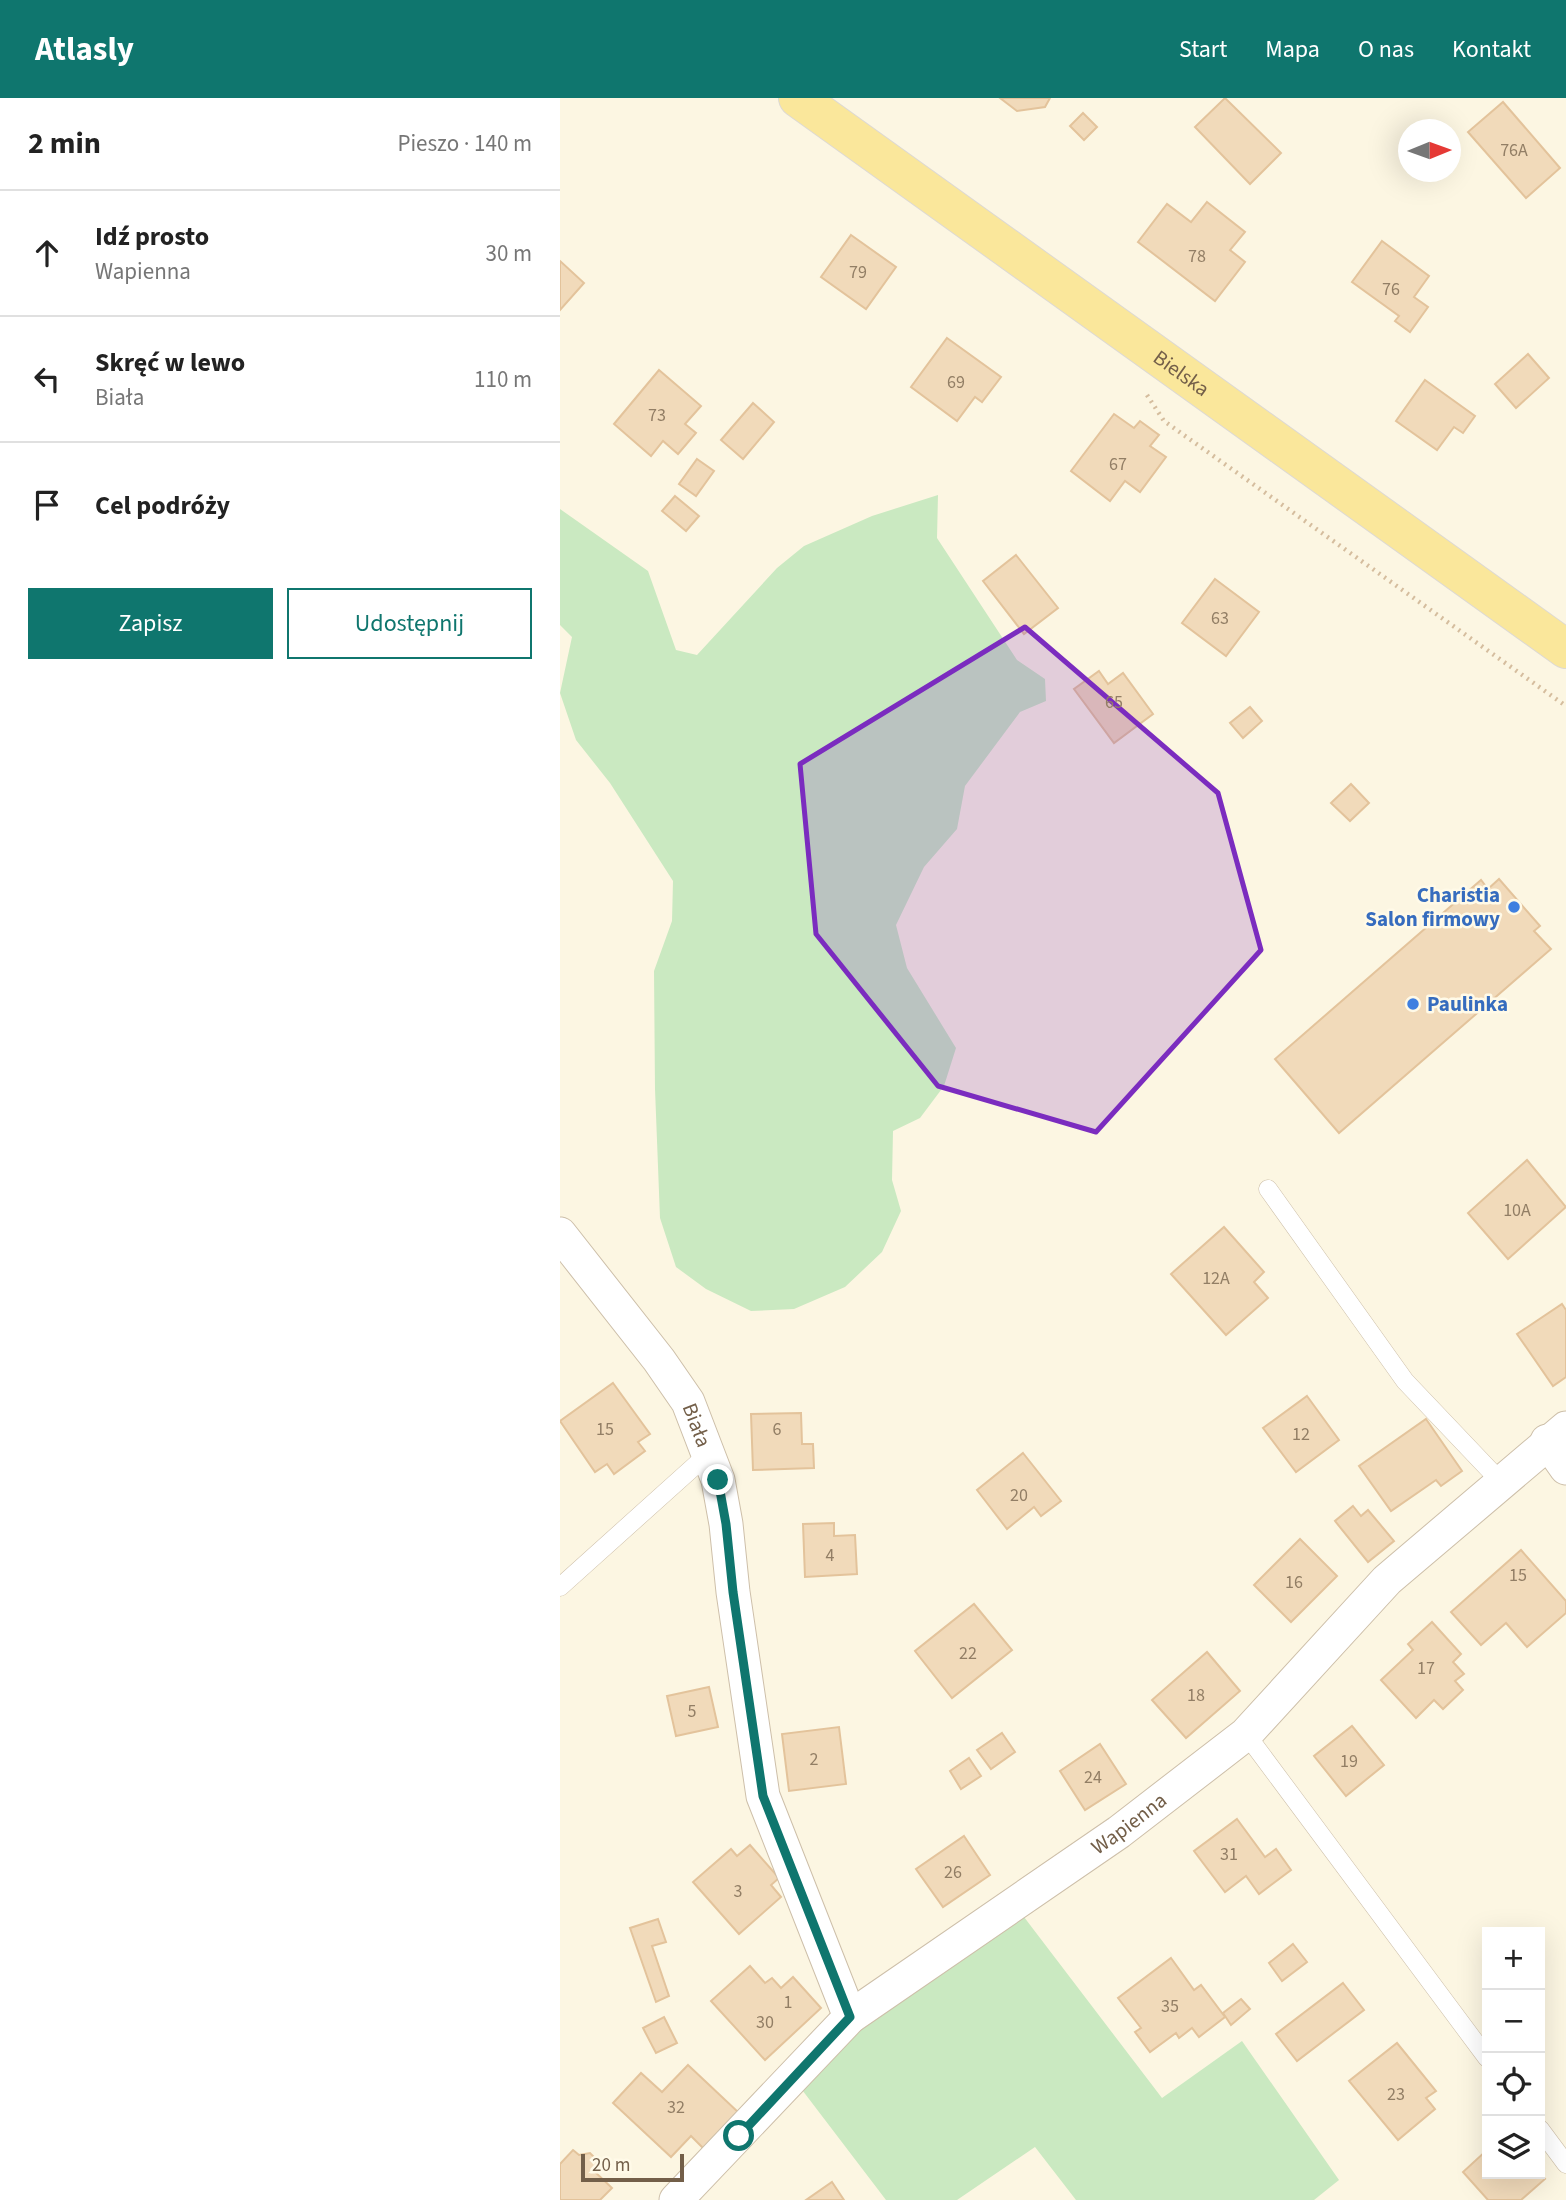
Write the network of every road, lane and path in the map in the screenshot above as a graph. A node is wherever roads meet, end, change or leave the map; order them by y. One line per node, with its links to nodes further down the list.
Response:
1 (798, 98): 3 (main road, Bielska)
2 (1141, 387): 4 (path)
3 (1566, 649)
4 (1566, 706)
5 (1268, 1189): 10 (lane)
6 (560, 1234): 8 (street, Biała)
7 (1557, 1435): 9 (street); 10 (street, Wapienna)
8 (708, 1454): 11 (lane); 13 (street, Biała)
9 (1566, 1468)
10 (1501, 1482): 12 (street, Wapienna)
11 (560, 1587)
12 (1246, 1734): 13 (street, Wapienna); 14 (lane)
13 (850, 2017): 17 (street, Wapienna)
14 (1483, 2053)
15 (1545, 2136): 16 (lane)
16 (1566, 2164)
17 (676, 2200)

